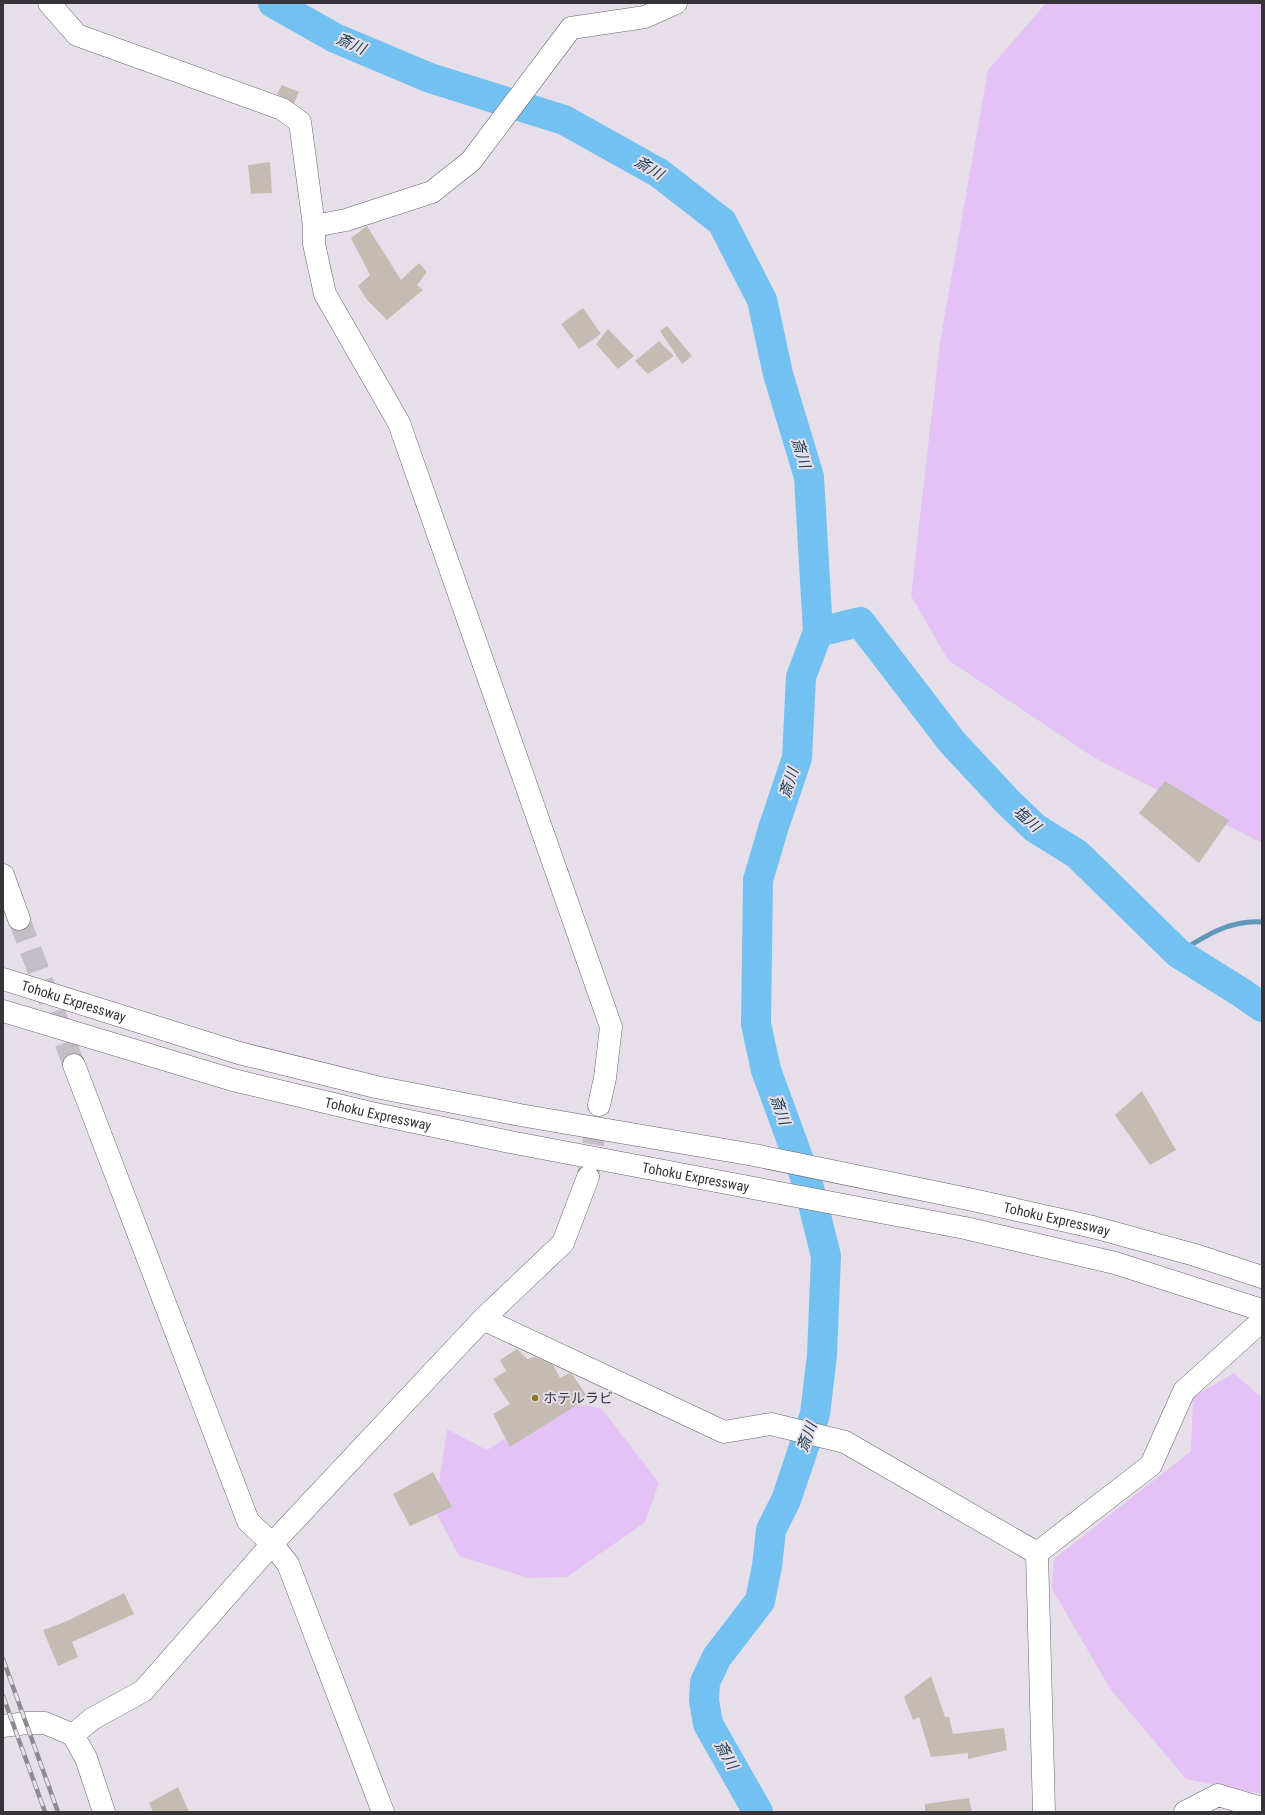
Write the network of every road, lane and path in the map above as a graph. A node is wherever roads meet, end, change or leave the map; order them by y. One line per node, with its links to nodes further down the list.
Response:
1 (49, 3): 3 (main road)
2 (676, 3): 3 (main road)
3 (314, 226): 9 (main road)
4 (3, 875): 5 (main road)
5 (19, 919)
6 (3, 979): 11 (main road, Tohoku Expressway)
7 (3, 1011): 13 (main road, Tohoku Expressway)
8 (74, 1064): 14 (main road)
9 (599, 1105)
10 (588, 1178): 12 (main road)
11 (1262, 1277)
12 (482, 1319): 14 (main road); 15 (main road)
13 (1257, 1328): 15 (main road)
14 (272, 1544): 17 (main road); 20 (main road)
15 (1037, 1553): 21 (main road)
16 (3, 1726): 17 (main road)
17 (73, 1736): 19 (main road)
18 (1262, 1808): 22 (main road)
19 (104, 1812)
20 (383, 1812)
21 (1044, 1812)
22 (1185, 1812)

